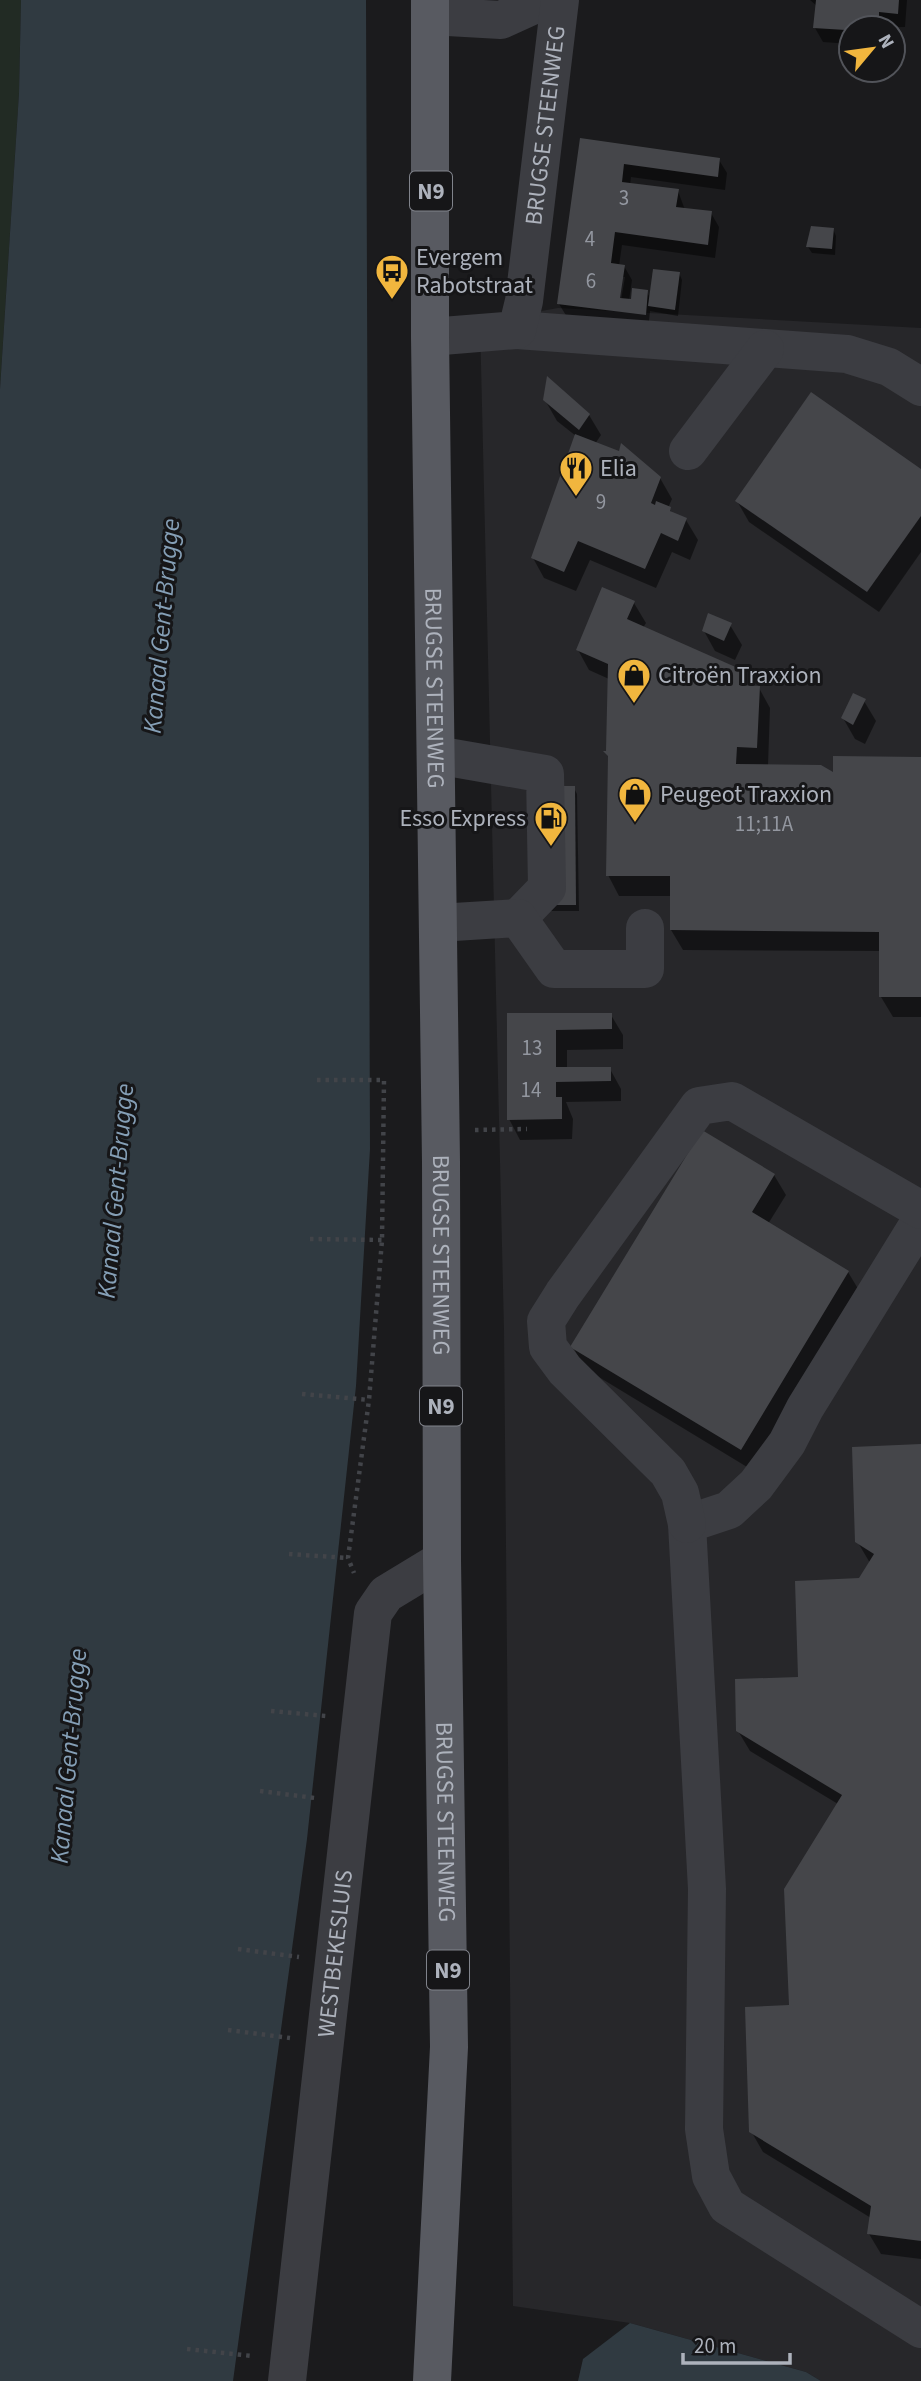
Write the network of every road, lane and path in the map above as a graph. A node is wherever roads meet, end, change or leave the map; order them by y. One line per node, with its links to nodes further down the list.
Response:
1 (545, 0): 3 (street)
2 (560, 0): 4 (street, BRUGSE STEENWEG)
3 (430, 8): 5 (main road, BRUGSE STEENWEG / N9)
4 (517, 330): 5 (street); 6 (street)
5 (430, 337): 9 (main road, BRUGSE STEENWEG / N9)
6 (765, 349): 7 (street); 8 (street)
7 (921, 387)
8 (688, 451)
9 (436, 755): 10 (street); 11 (main road, BRUGSE STEENWEG / N9)
10 (519, 918): 11 (street); 12 (street)
11 (438, 923): 15 (main road, BRUGSE STEENWEG / N9)
12 (645, 928)
13 (317, 1080): 19 (path)
14 (527, 1129): 15 (path)
15 (441, 1131): 25 (main road, BRUGSE STEENWEG / N9)
16 (921, 1210): 22 (street)
17 (921, 1220): 22 (street)
18 (310, 1239): 19 (path)
19 (382, 1240): 21 (path)
20 (302, 1394): 21 (path)
21 (369, 1400): 24 (path)
22 (687, 1524): 35 (street)
23 (289, 1554): 24 (path)
24 (348, 1558): 26 (path)
25 (442, 1560): 26 (street); 39 (main road, BRUGSE STEENWEG / N9)
26 (373, 1613): 38 (street, WESTBEKESLUIS)
27 (271, 1711): 28 (path)
28 (336, 1717)
29 (260, 1791): 30 (path)
30 (327, 1799)
31 (238, 1949): 32 (path)
32 (304, 1958)
33 (228, 2030): 34 (path)
34 (295, 2038)
35 (921, 2329)
36 (187, 2349): 37 (path)
37 (254, 2357)
38 (287, 2381)
39 (432, 2381)

